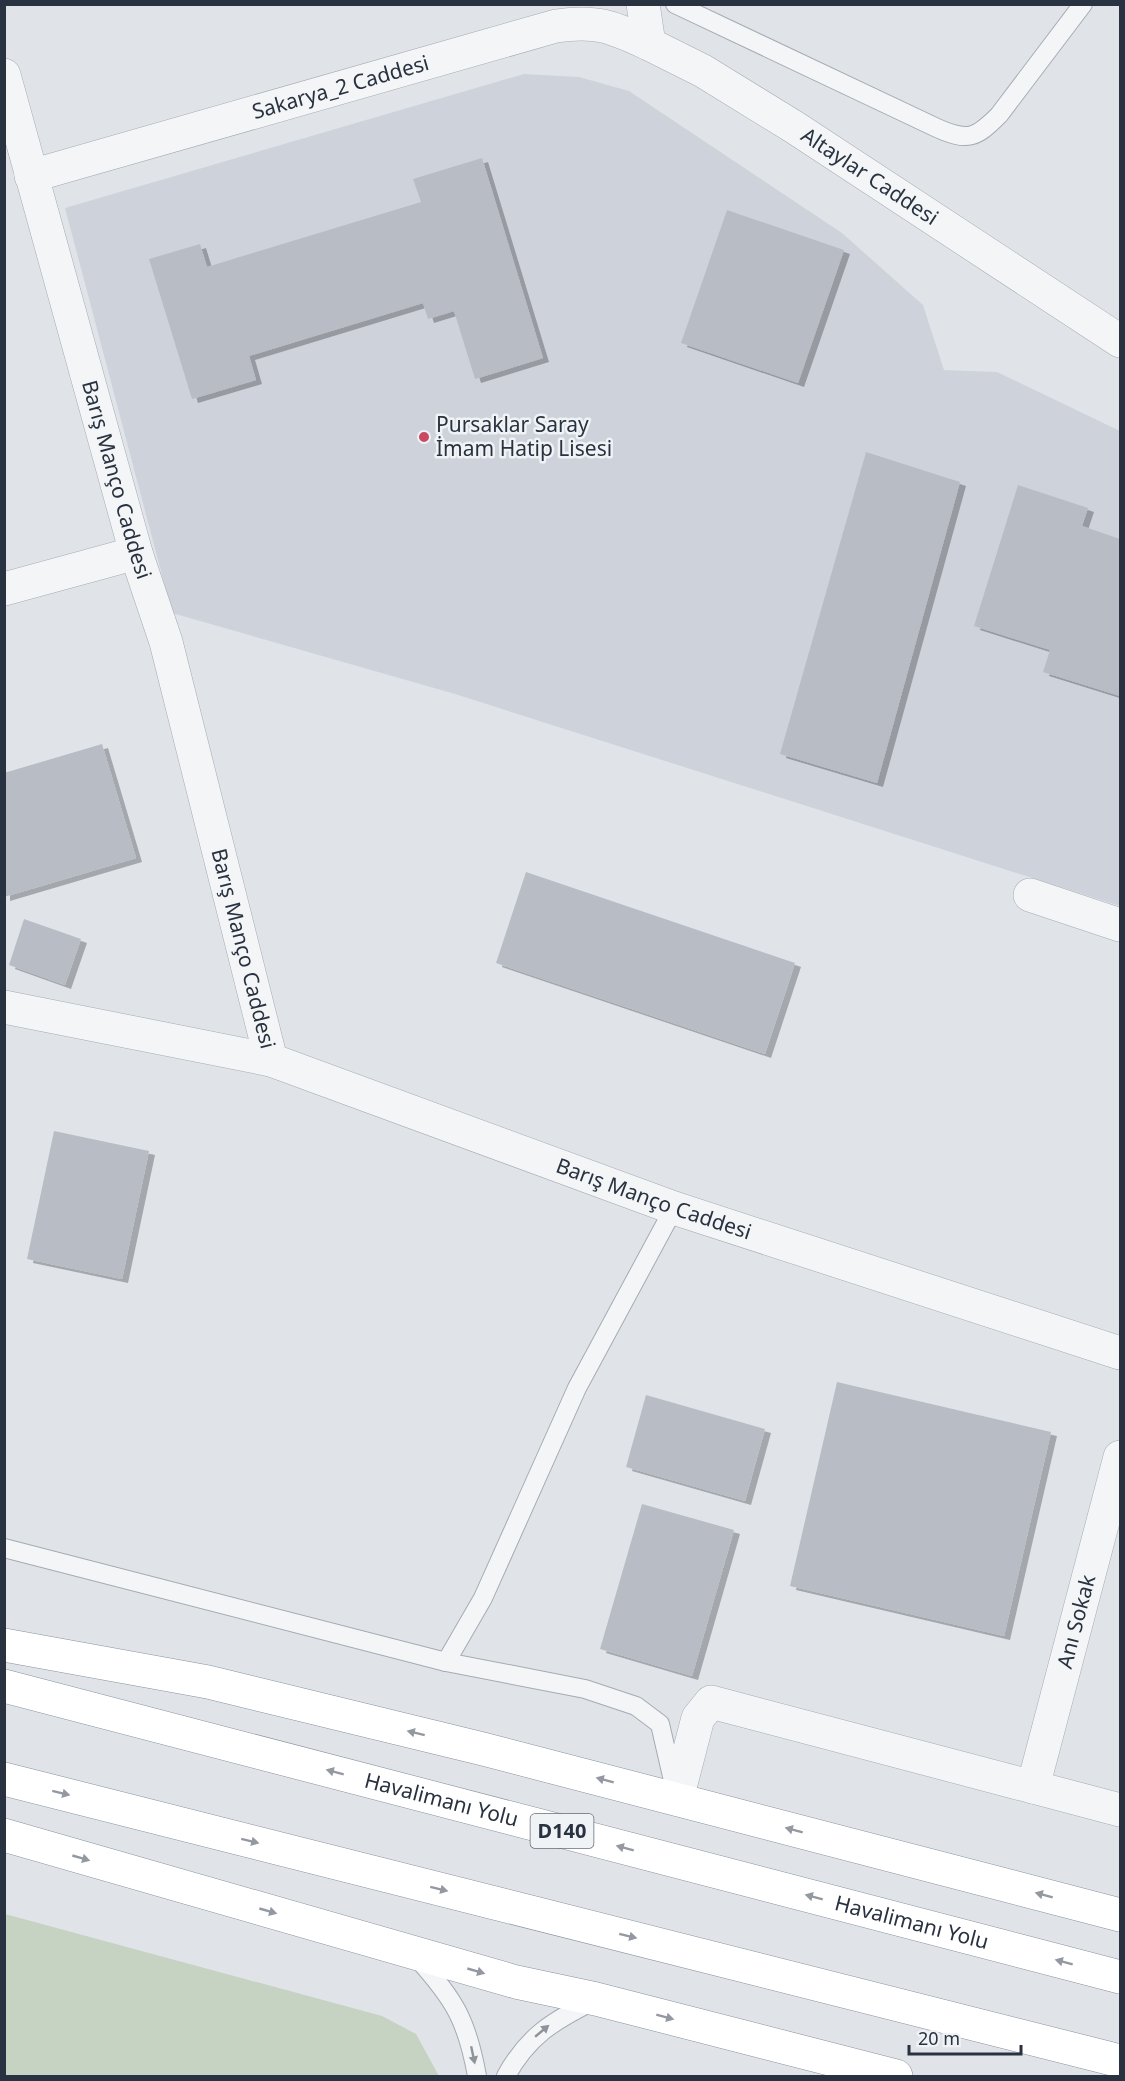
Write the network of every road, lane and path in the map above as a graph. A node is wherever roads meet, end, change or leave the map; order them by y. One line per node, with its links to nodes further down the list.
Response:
1 (643, 4): 4 (street)
2 (675, 4): 3 (lane)
3 (1083, 4)
4 (649, 44): 6 (street, Sakarya_2 Caddesi); 7 (street, Altaylar Caddesi)
5 (4, 75): 6 (street, Barış Manço Caddesi)
6 (31, 176): 8 (street, Barış Manço Caddesi)
7 (1120, 340)
8 (136, 553): 9 (street); 13 (street, Barış Manço Caddesi)
9 (4, 589)
10 (1030, 895): 11 (street)
11 (1120, 925)
12 (4, 1007): 13 (street)
13 (271, 1060): 14 (street, Barış Manço Caddesi)
14 (674, 1208): 15 (street, Barış Manço Caddesi); 19 (lane)
15 (1120, 1353)
16 (1120, 1457): 22 (street, Anı Sokak)
17 (4, 1548): 19 (lane)
18 (4, 1646): 23 (highway, one-way to 18)
19 (446, 1662): 23 (lane)
20 (4, 1686): 28 (highway, Havalimanı Yolu / D140, one-way to 20)
21 (4, 1779): 30 (highway, one-way to 30)
22 (1033, 1787): 23 (street); 24 (street)
23 (677, 1799): 26 (highway, one-way to 23)
24 (1120, 1810)
25 (4, 1835): 27 (highway, one-way to 27)
26 (1120, 1915)
27 (412, 1953): 29 (highway, one-way to 29); 31 (lane, one-way to 31)
28 (1120, 1977)
29 (596, 1999): 32 (lane, one-way to 29); 33 (highway, one-way to 33)
30 (1120, 2061)
31 (477, 2076)
32 (506, 2076)
33 (896, 2076)

